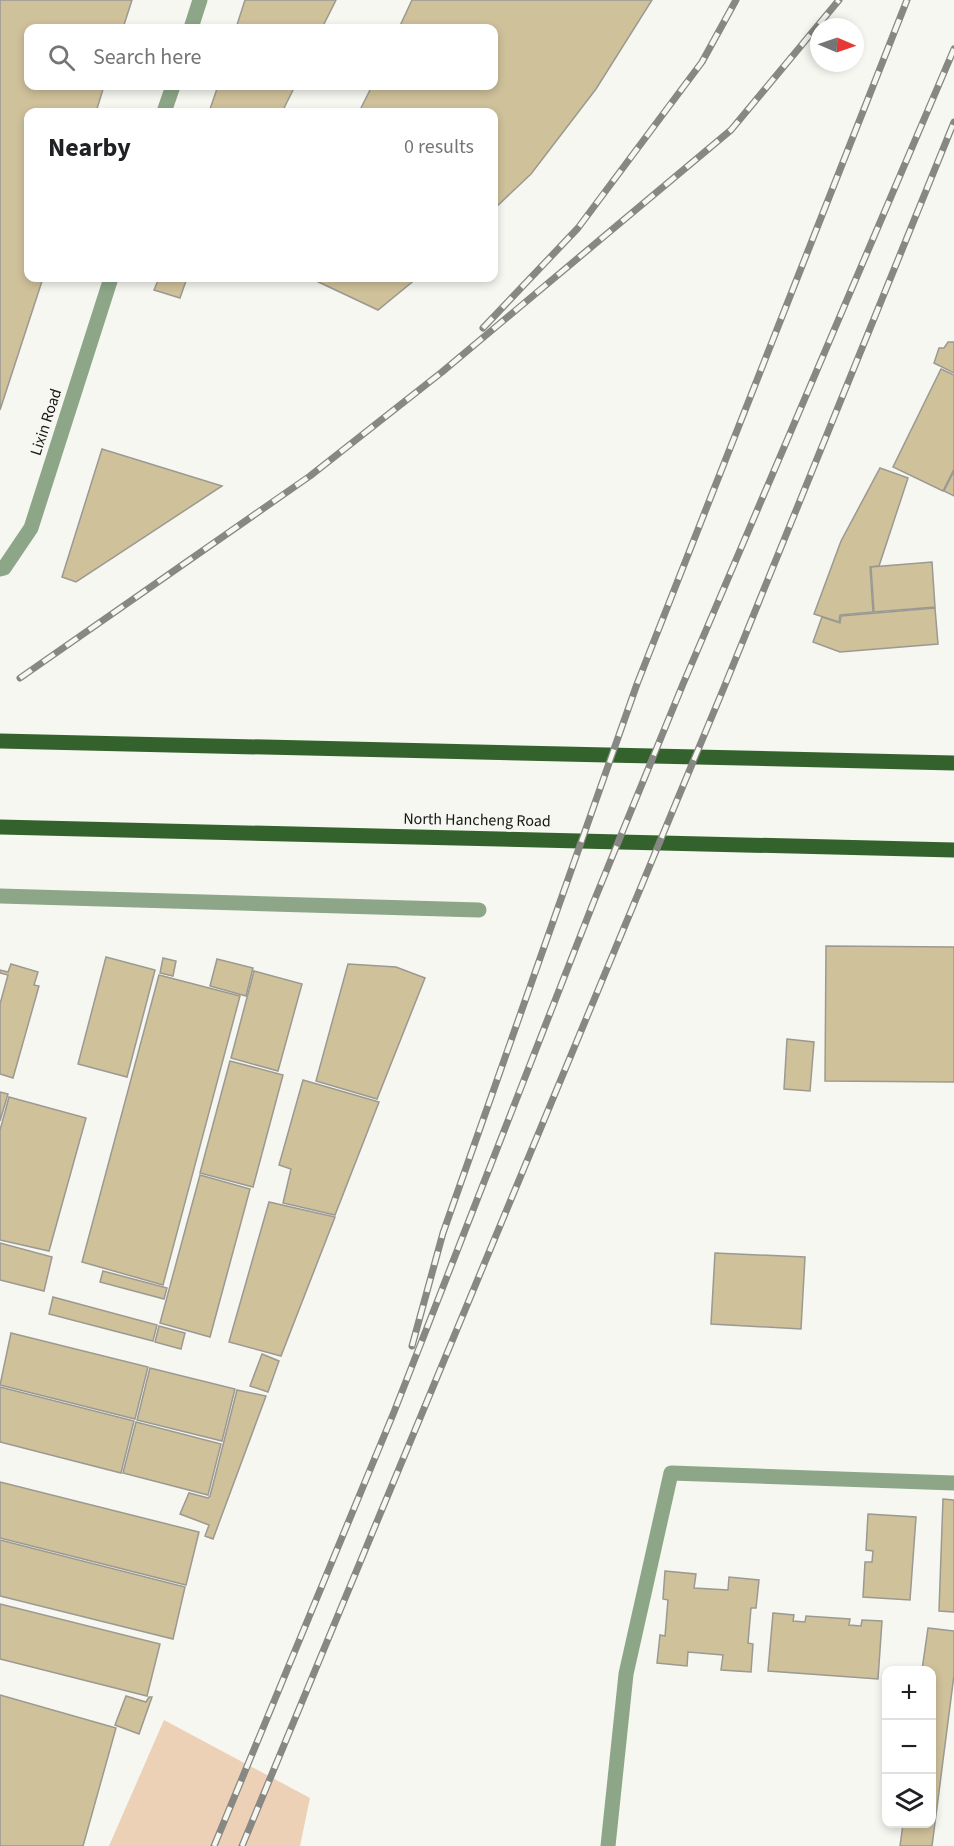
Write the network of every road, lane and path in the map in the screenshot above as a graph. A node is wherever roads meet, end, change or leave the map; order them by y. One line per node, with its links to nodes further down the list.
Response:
1 (200, 0): 2 (street)
2 (192, 24)
3 (172, 90): 4 (street)
4 (165, 108)
5 (110, 282): 6 (street, Lixin Road)
6 (0, 569)
7 (0, 741): 8 (main road)
8 (954, 763)
9 (0, 827): 10 (main road, North Hancheng Road)
10 (954, 850)
11 (0, 896): 12 (street)
12 (479, 910)
13 (954, 1483): 14 (street)
14 (608, 1846)

